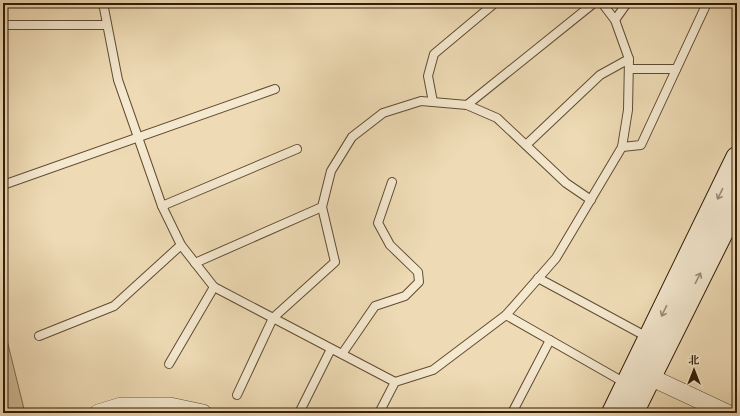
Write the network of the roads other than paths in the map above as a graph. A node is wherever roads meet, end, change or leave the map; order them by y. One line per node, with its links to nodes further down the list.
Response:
1 (102, 3): 9 (lane)
2 (495, 3): 14 (lane)
3 (594, 3): 15 (lane)
4 (602, 3): 7 (lane)
5 (627, 3): 7 (lane)
6 (707, 3): 12 (lane)
7 (615, 20): 10 (lane)
8 (3, 25): 9 (lane)
9 (107, 25): 16 (lane)
10 (629, 59): 11 (lane); 17 (lane)
11 (629, 69): 12 (lane); 18 (lane)
12 (676, 69): 18 (lane)
13 (275, 88): 16 (lane)
14 (433, 102): 15 (lane); 26 (lane)
15 (467, 105): 17 (lane)
16 (138, 137): 22 (lane); 25 (lane)
17 (526, 145): 23 (lane)
18 (622, 147): 23 (lane)
19 (297, 148): 25 (lane)
20 (737, 158): 34 (main road, one-way to 34)
21 (392, 182): 37 (lane)
22 (3, 185)
23 (591, 200): 29 (lane)
24 (737, 202): 39 (main road, one-way to 24)
25 (162, 206): 27 (lane)
26 (322, 207): 28 (lane); 32 (lane)
27 (181, 246): 28 (lane); 33 (lane)
28 (195, 264): 30 (lane)
29 (538, 278): 31 (lane); 34 (lane)
30 (214, 287): 32 (lane); 38 (lane)
31 (506, 315): 35 (lane); 40 (lane)
32 (273, 318): 36 (lane); 42 (lane)
33 (39, 336)
34 (650, 339): 41 (main road)
35 (550, 340): 41 (lane); 47 (lane)
36 (331, 349): 37 (lane); 45 (lane)
37 (342, 354): 40 (lane)
38 (169, 364)
39 (648, 376): 49 (main road); 50 (street)
40 (395, 382): 46 (lane)
41 (627, 384): 48 (main road)
42 (237, 395)
43 (98, 413): 44 (street)
44 (203, 413)
45 (299, 413)
46 (378, 413)
47 (512, 413)
48 (613, 413)
49 (632, 413)
50 (727, 413)

